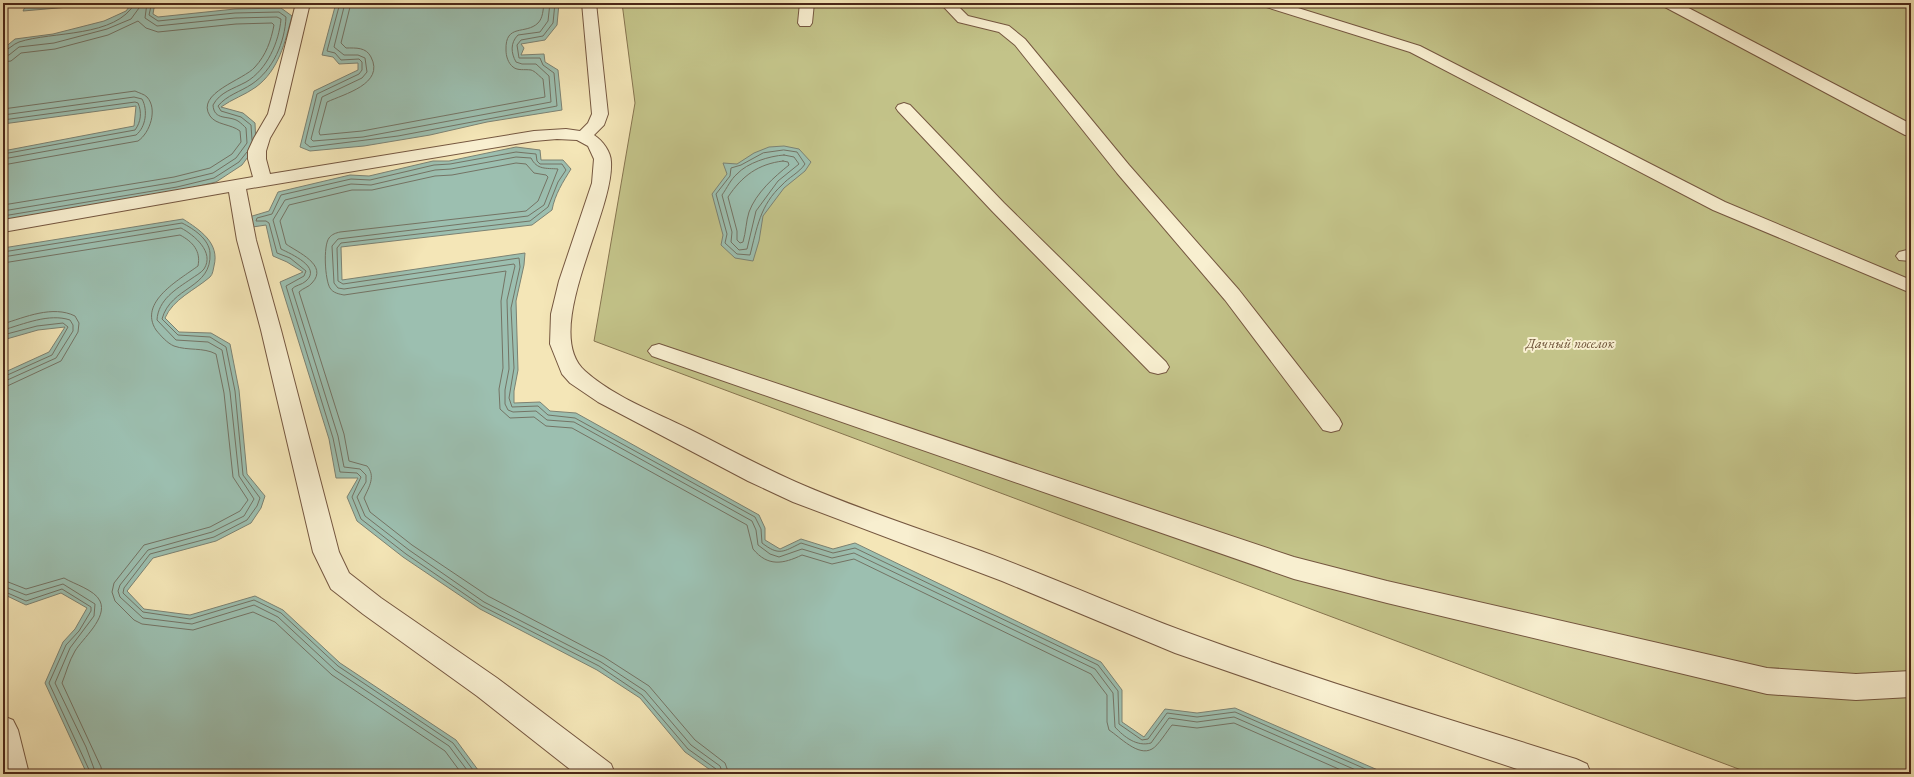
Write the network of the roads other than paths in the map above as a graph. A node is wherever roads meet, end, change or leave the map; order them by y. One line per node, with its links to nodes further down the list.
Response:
1 (304, 3): 11 (street)
2 (589, 3): 10 (street)
3 (807, 3): 7 (street)
4 (947, 3): 17 (street)
5 (1268, 3): 14 (street)
6 (1668, 3): 9 (street)
7 (805, 23)
8 (904, 108): 16 (street)
9 (1911, 132)
10 (582, 137): 11 (street); 22 (street)
11 (263, 181): 12 (street)
12 (237, 185): 13 (street); 21 (street)
13 (3, 226)
14 (1911, 287)
15 (659, 351): 18 (street)
16 (1158, 367)
17 (1331, 424)
18 (1911, 684)
19 (3, 730): 20 (street)
20 (14, 774)
21 (600, 774)
22 (1576, 774)

